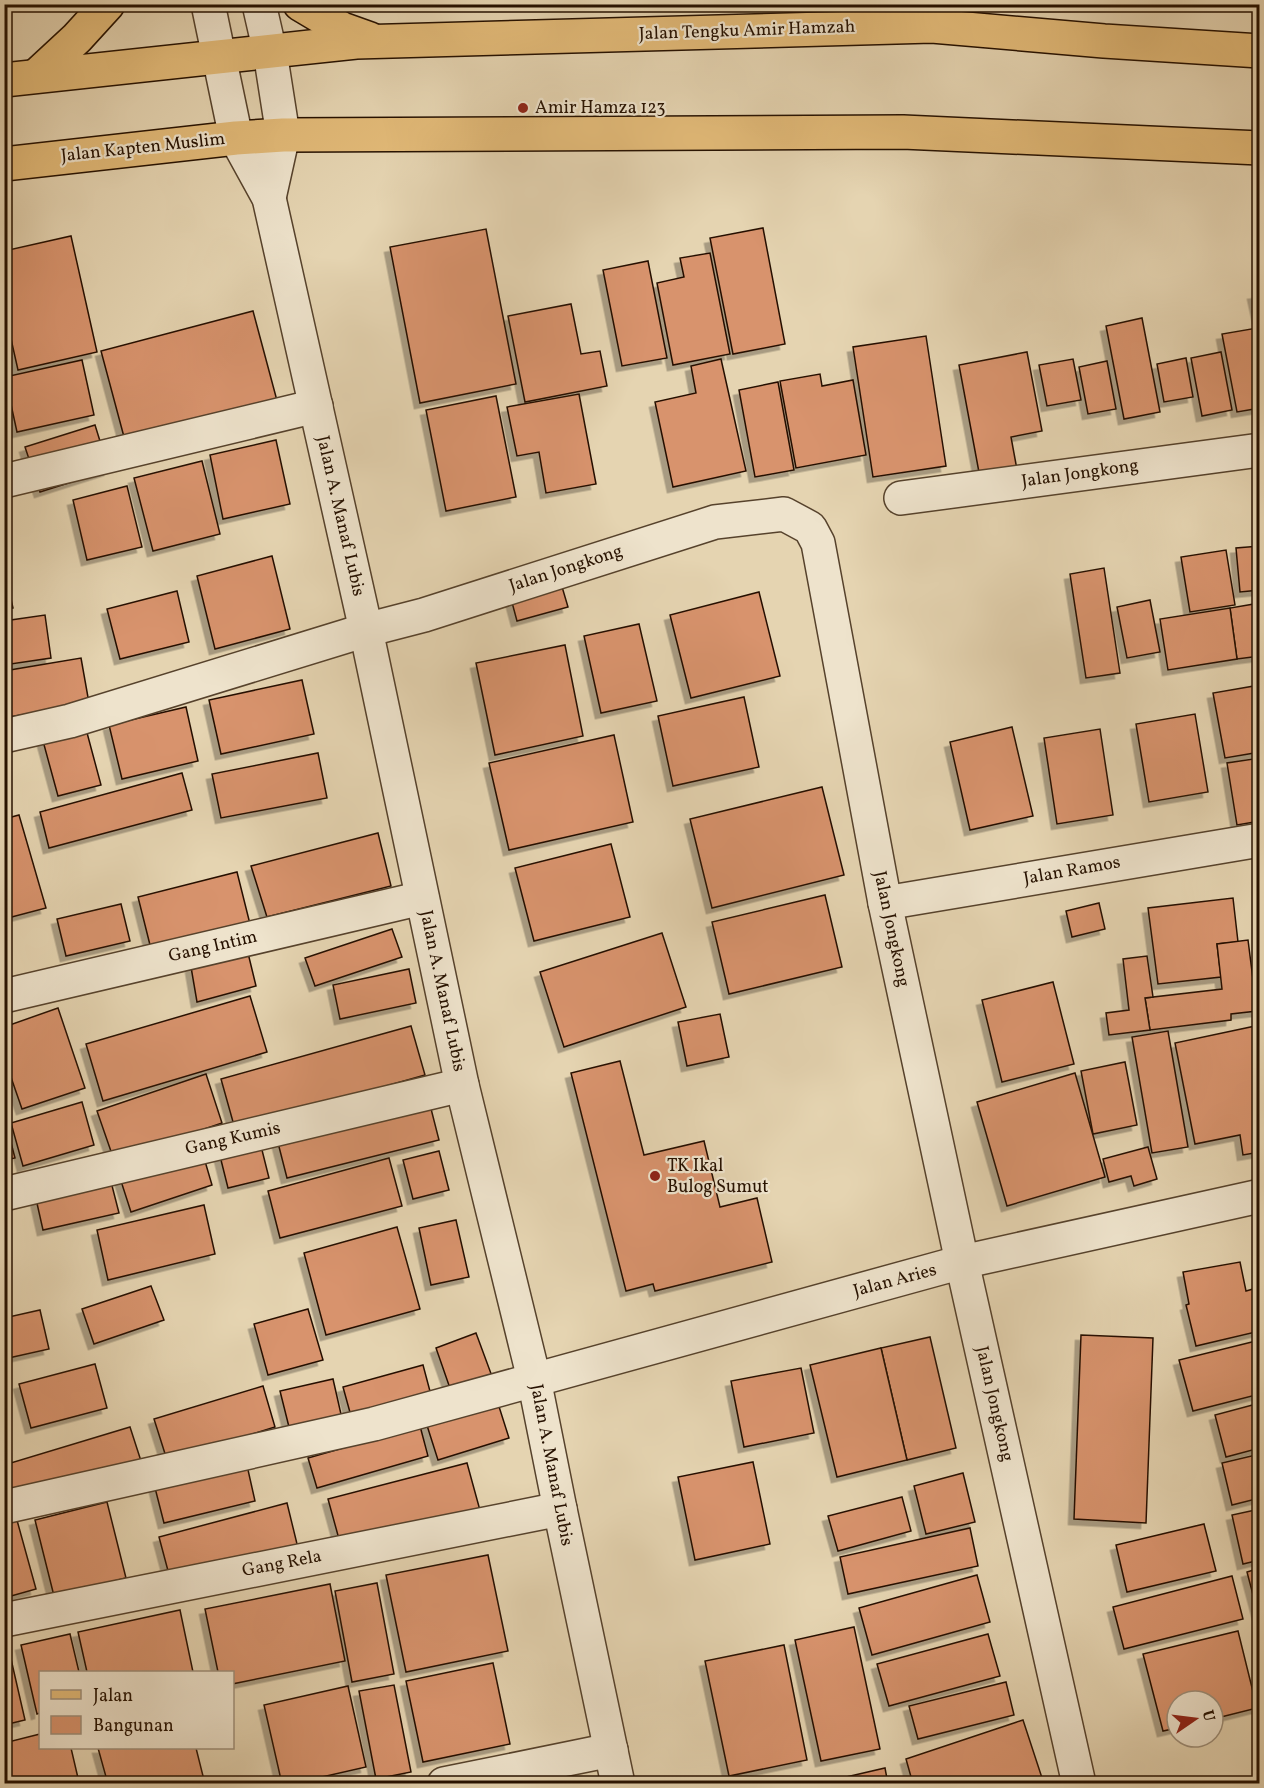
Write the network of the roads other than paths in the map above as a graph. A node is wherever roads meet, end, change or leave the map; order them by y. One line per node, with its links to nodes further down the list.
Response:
1 (108, 4): 9 (main road)
2 (208, 4): 8 (street, Jalan A. Manaf Lubis)
3 (259, 4): 7 (street)
4 (300, 4): 5 (main road)
5 (376, 42): 6 (main road, Jalan Tengku Amir Hamzah); 7 (main road, Jalan Tengku Amir Hamzah)
6 (1260, 51)
7 (270, 52): 8 (main road); 10 (street)
8 (218, 56): 9 (main road); 11 (street, Jalan A. Manaf Lubis)
9 (20, 78)
10 (283, 135): 11 (main road, Jalan Kapten Muslim); 12 (main road); 14 (street, Jalan A. Manaf Lubis)
11 (236, 138): 13 (main road, Jalan Kapten Muslim); 14 (street, Jalan A. Manaf Lubis)
12 (1260, 148)
13 (4, 164)
14 (269, 198): 15 (street, Jalan A. Manaf Lubis)
15 (316, 406): 17 (street); 19 (street, Jalan A. Manaf Lubis)
16 (1260, 450): 18 (street, Jalan Jongkong)
17 (4, 481)
18 (902, 498)
19 (366, 630): 20 (street, Jalan Jongkong); 22 (street, Jalan A. Manaf Lubis); 23 (street, Jalan Jongkong)
20 (4, 736)
21 (1260, 840): 23 (street, Jalan Ramos)
22 (422, 898): 24 (street, Gang Intim); 25 (street, Jalan A. Manaf Lubis)
23 (885, 903): 28 (street, Jalan Jongkong)
24 (4, 996)
25 (462, 1084): 26 (street, Gang Kumis); 29 (street, Jalan A. Manaf Lubis)
26 (4, 1194)
27 (1260, 1196): 28 (street, Jalan Aries)
28 (962, 1262): 29 (street, Jalan Aries); 36 (street, Jalan Jongkong)
29 (534, 1379): 30 (street, Jalan Aries); 31 (street, Jalan A. Manaf Lubis)
30 (4, 1507)
31 (560, 1509): 32 (street, Gang Rela); 33 (street, Jalan A. Manaf Lubis)
32 (4, 1620)
33 (611, 1750): 34 (street); 35 (street, Jalan A. Manaf Lubis)
34 (444, 1784)
35 (618, 1784)
36 (1079, 1784)

